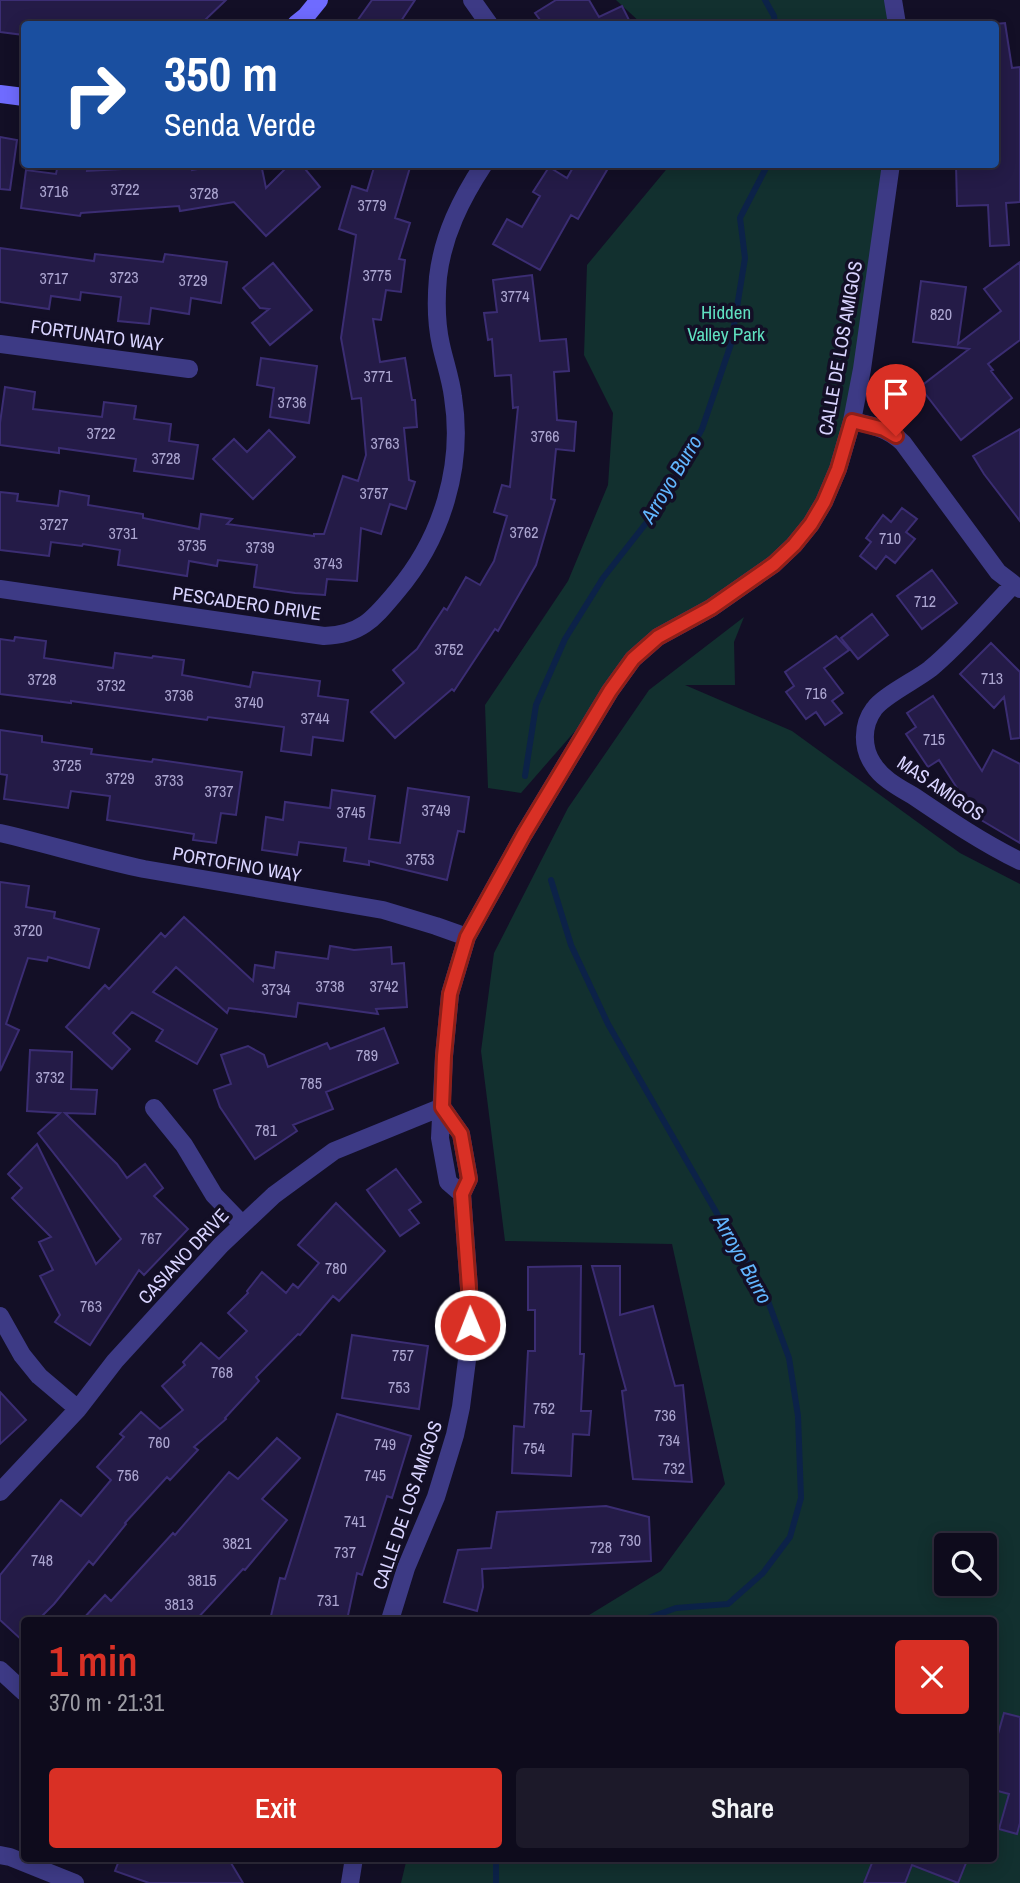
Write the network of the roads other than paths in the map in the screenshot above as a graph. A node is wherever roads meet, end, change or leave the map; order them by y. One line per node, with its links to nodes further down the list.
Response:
1 (319, 0): 4 (street)
2 (472, 0): 5 (street)
3 (893, 0): 6 (street)
4 (300, 21)
5 (487, 21)
6 (896, 21)
7 (0, 94): 8 (street)
8 (21, 97)
9 (481, 168): 15 (street, PESCADERO DRIVE)
10 (890, 168): 13 (street, CALLE DE LOS AMIGOS)
11 (0, 344): 12 (street, FORTUNATO WAY)
12 (189, 369)
13 (852, 421): 14 (street); 18 (street, CALLE DE LOS AMIGOS)
14 (1017, 587): 17 (street, MAS AMIGOS)
15 (0, 589)
16 (0, 833): 18 (street, PORTOFINO WAY)
17 (1020, 861)
18 (467, 937): 19 (street, CALLE DE LOS AMIGOS)
19 (442, 1107): 21 (street, CASIANO DRIVE); 25 (street, CALLE DE LOS AMIGOS)
20 (154, 1108): 21 (street)
21 (242, 1224): 23 (street, CASIANO DRIVE)
22 (0, 1316): 23 (street)
23 (78, 1409): 24 (street, CASIANO DRIVE)
24 (0, 1492)
25 (391, 1617)
26 (0, 1670): 27 (street)
27 (21, 1689)
28 (0, 1855): 29 (street)
29 (21, 1861)
30 (22, 1862): 32 (street)
31 (353, 1862): 33 (street)
32 (75, 1883)
33 (350, 1883)

